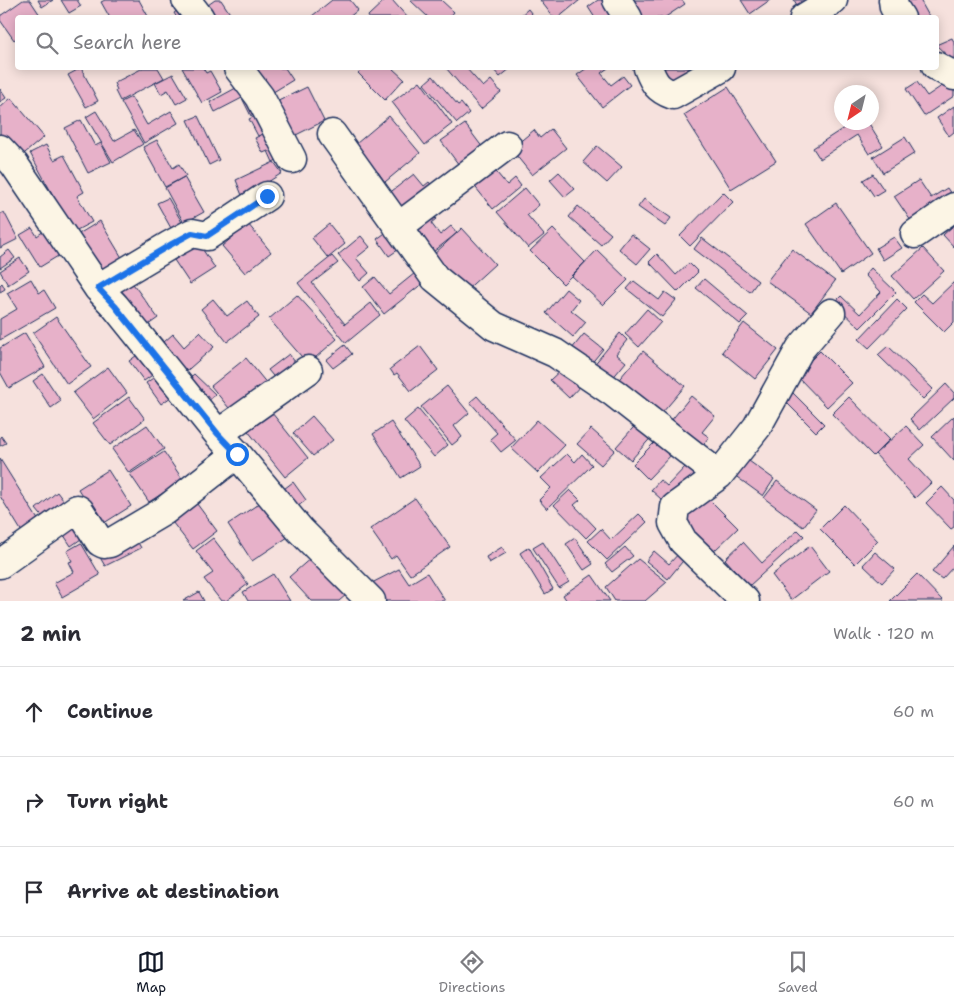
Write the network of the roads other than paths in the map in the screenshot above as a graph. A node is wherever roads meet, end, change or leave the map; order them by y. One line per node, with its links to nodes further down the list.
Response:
1 (186, 0): 5 (street)
2 (617, 0): 6 (street)
3 (834, 0): 7 (street)
4 (893, 0): 8 (street)
5 (198, 15)
6 (626, 15)
7 (809, 15)
8 (898, 15)
9 (939, 68): 13 (street)
10 (240, 70): 17 (street)
11 (649, 70): 12 (street)
12 (718, 70)
13 (954, 76)
14 (332, 134): 20 (street)
15 (507, 145): 20 (street)
16 (0, 148): 22 (street)
17 (292, 159)
18 (267, 196): 22 (street)
19 (954, 207): 21 (street)
20 (398, 227): 27 (street)
21 (915, 234)
22 (98, 288): 25 (street)
23 (831, 313): 27 (street)
24 (308, 370): 25 (street)
25 (218, 434): 26 (street)
26 (237, 454): 28 (street); 29 (street)
27 (719, 474): 30 (street)
28 (0, 564)
29 (371, 601)
30 (745, 601)

